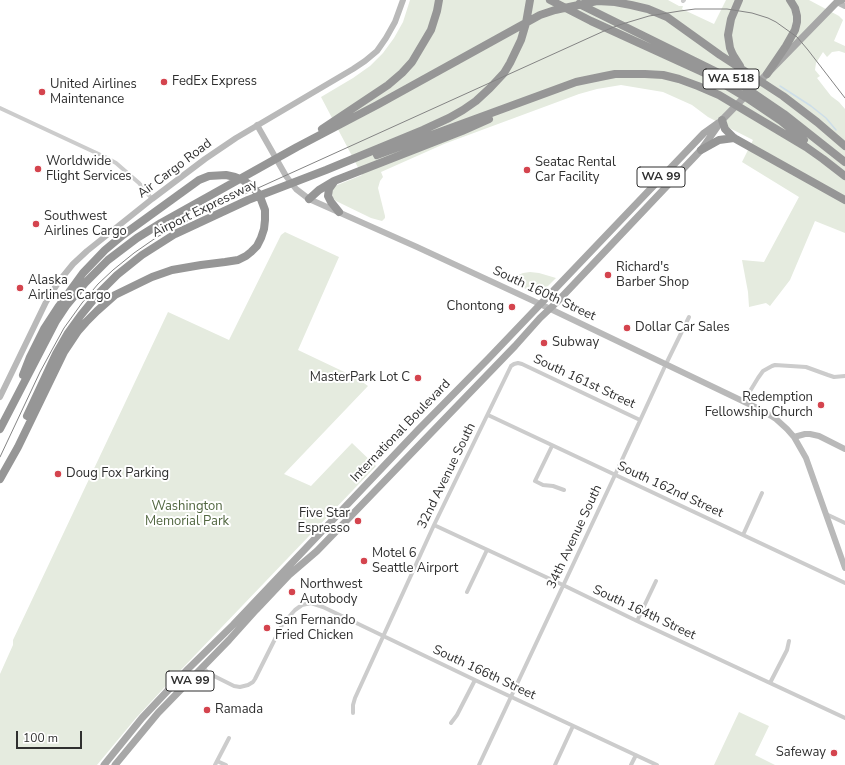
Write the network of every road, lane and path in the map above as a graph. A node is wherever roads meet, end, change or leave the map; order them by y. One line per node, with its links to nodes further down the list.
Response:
1 (403, 0): 17 (main road, Air Cargo Road)
2 (439, 0): 20 (highway)
3 (530, 0): 24 (highway)
4 (550, 0): 22 (highway, WA 518)
5 (572, 0): 23 (highway, WA 518)
6 (739, 0): 11 (highway)
7 (744, 0): 11 (highway)
8 (790, 0): 13 (highway)
9 (838, 1): 10 (main road); 13 (main road, International Boulevard / WA 99)
10 (845, 6)
11 (729, 28): 12 (highway)
12 (743, 70): 19 (highway); 20 (highway)
13 (767, 74): 16 (main road, International Boulevard / WA 99)
14 (556, 89): 22 (highway); 24 (highway); 26 (highway)
15 (0, 108): 28 (street)
16 (722, 120): 18 (highway); 21 (main road, International Boulevard / WA 99); 31 (main road, International Boulevard / WA 99)
17 (258, 126): 27 (main road, South 160th Street); 28 (main road, Air Cargo Road)
18 (734, 138): 21 (highway); 29 (highway)
19 (845, 146)
20 (297, 147): 40 (highway, Airport Expressway)
21 (701, 150): 32 (main road, International Boulevard / WA 99)
22 (823, 158): 25 (highway, WA 518)
23 (845, 162)
24 (326, 170): 47 (highway, Airport Expressway)
25 (845, 176)
26 (334, 181): 27 (highway); 30 (highway)
27 (309, 198): 30 (main road, South 160th Street)
28 (152, 199): 37 (main road, Air Cargo Road)
29 (845, 200)
30 (339, 212): 31 (main road, South 160th Street)
31 (540, 304): 32 (main road, South 160th Street); 63 (main road, International Boulevard / WA 99)
32 (550, 309): 35 (main road, South 160th Street); 64 (main road, International Boulevard / WA 99)
33 (689, 317): 35 (street, 34th Avenue South)
34 (518, 363): 39 (street, 32nd Avenue South); 41 (street, South 161st Street)
35 (666, 364): 38 (main road, South 160th Street); 41 (street, 34th Avenue South)
36 (845, 376): 38 (street)
37 (0, 398)
38 (744, 401): 43 (main road, South 160th Street)
39 (488, 415): 44 (street, South 162nd Street); 52 (street, 32nd Avenue South)
40 (4, 420): 42 (highway, Airport Expressway); 47 (highway)
41 (640, 420): 46 (street, 34th Avenue South)
42 (0, 429)
43 (794, 437): 45 (main road); 50 (main road, South 160th Street)
44 (552, 446): 46 (street, South 162nd Street); 48 (street)
45 (845, 449)
46 (615, 475): 53 (street, South 162nd Street); 58 (street, 34th Avenue South)
47 (0, 477)
48 (564, 490)
49 (762, 493): 53 (street)
50 (826, 514): 51 (street); 55 (main road, South 160th Street)
51 (845, 523)
52 (434, 525): 54 (street, South 164th Street); 61 (street, 32nd Avenue South)
53 (743, 535): 57 (street, South 162nd Street)
54 (487, 550): 58 (street, South 164th Street); 59 (street)
55 (845, 568)
56 (656, 581): 60 (street)
57 (845, 583)
58 (563, 585): 60 (street, South 164th Street); 67 (street, 34th Avenue South)
59 (467, 592)
60 (637, 621): 66 (street, South 164th Street)
61 (384, 636): 64 (street, South 166th Street); 65 (street, South 166th Street); 68 (street, 32nd Avenue South)
62 (789, 642): 66 (street)
63 (210, 648): 64 (main road); 75 (main road, International Boulevard / WA 99)
64 (203, 667): 76 (main road, International Boulevard / WA 99)
65 (474, 680): 67 (street, South 166th Street); 70 (street)
66 (770, 683): 69 (street, South 164th Street)
67 (510, 697): 71 (street, South 166th Street); 78 (street, 34th Avenue South)
68 (353, 713)
69 (845, 718)
70 (452, 723)
71 (573, 726): 73 (street, South 166th Street); 79 (street)
72 (229, 738): 74 (street)
73 (636, 756): 80 (street); 81 (street, South 166th Street)
74 (216, 763): 77 (street)
75 (104, 765)
76 (114, 765)
77 (226, 765)
78 (478, 765)
79 (555, 765)
80 (631, 765)
81 (656, 765)

